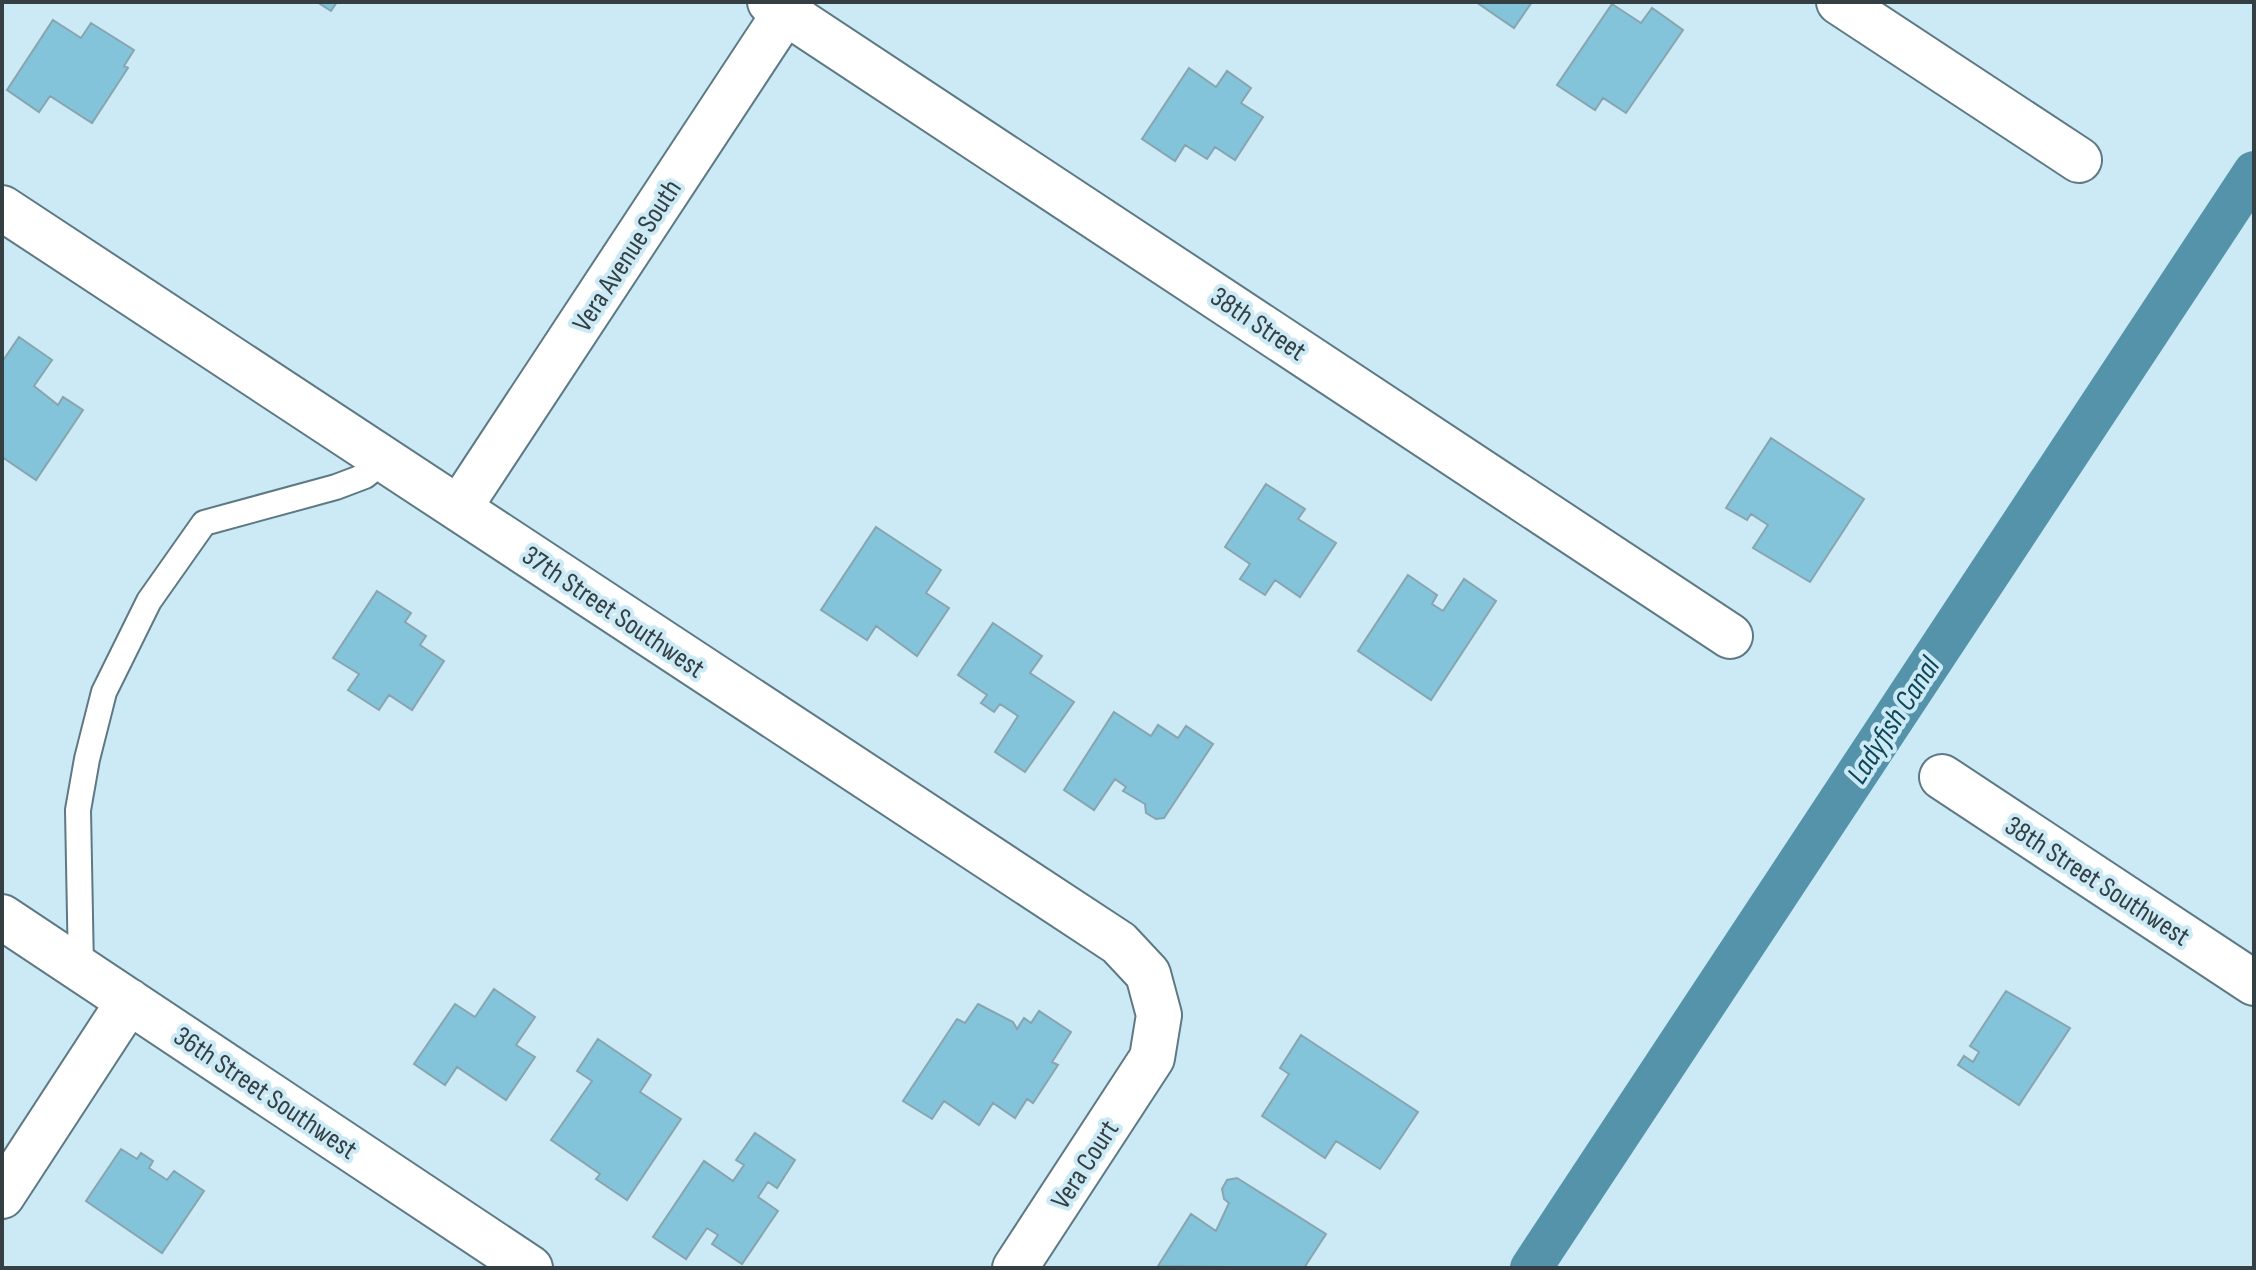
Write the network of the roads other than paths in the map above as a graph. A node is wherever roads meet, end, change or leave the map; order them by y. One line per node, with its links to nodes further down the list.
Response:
1 (1839, 2): 3 (street)
2 (783, 6): 6 (street, Vera Avenue South); 7 (street, 38th Street)
3 (2079, 160)
4 (2, 208): 5 (street, 37th Street Southwest)
5 (385, 460): 6 (street, 37th Street Southwest); 10 (lane)
6 (459, 508): 13 (street, 37th Street Southwest)
7 (1730, 636)
8 (1942, 777): 11 (street, 38th Street Southwest)
9 (2, 917): 10 (street, 36th Street Southwest)
10 (81, 969): 12 (street, 36th Street Southwest)
11 (2254, 983)
12 (129, 1001): 14 (street); 15 (street, 36th Street Southwest)
13 (1152, 1058): 16 (street, Vera Court)
14 (2, 1196)
15 (530, 1268)
16 (1015, 1268)

